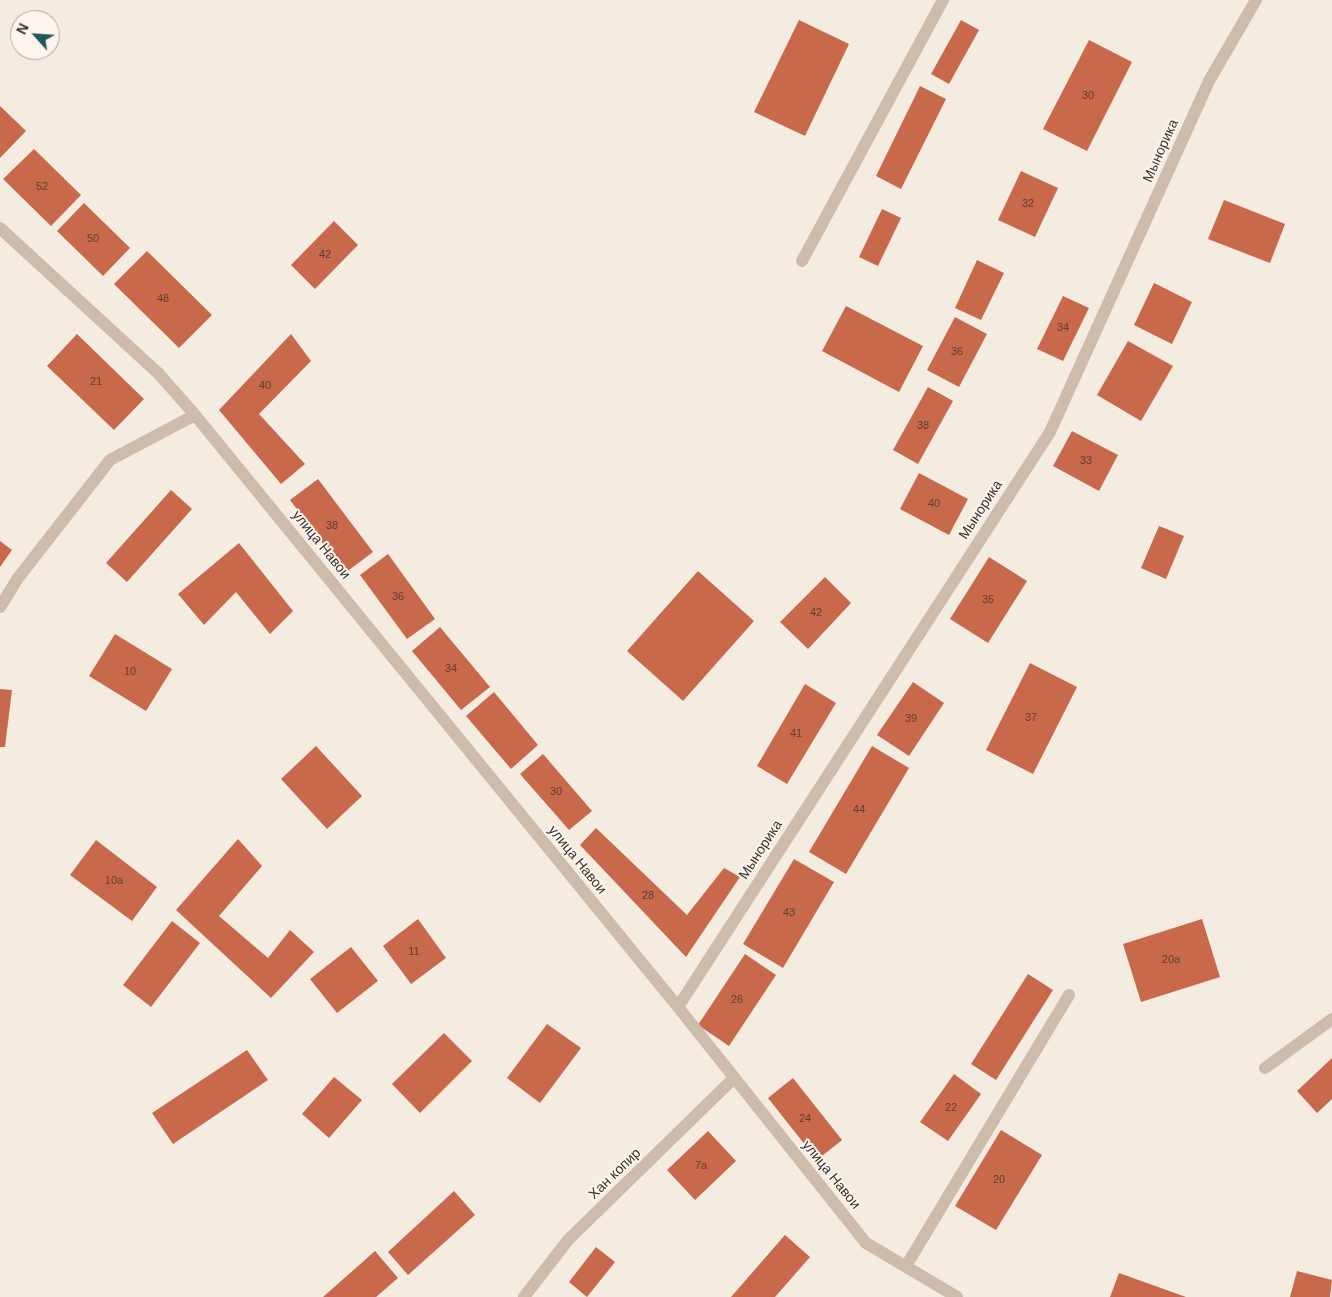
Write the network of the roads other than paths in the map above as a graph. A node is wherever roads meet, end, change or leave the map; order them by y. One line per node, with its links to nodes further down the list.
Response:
1 (943, 0): 4 (street)
2 (1256, 0): 8 (street, Мынорика)
3 (0, 228): 5 (street, улица Навои)
4 (802, 261)
5 (195, 415): 6 (street); 8 (street, улица Навои)
6 (0, 607)
7 (1069, 994): 12 (street)
8 (678, 1007): 11 (street, улица Навои)
9 (1332, 1019): 10 (street)
10 (1265, 1068)
11 (734, 1078): 12 (street, улица Навои); 13 (street, Хан копир)
12 (906, 1266): 14 (street, улица Навои)
13 (524, 1297)
14 (957, 1297)

